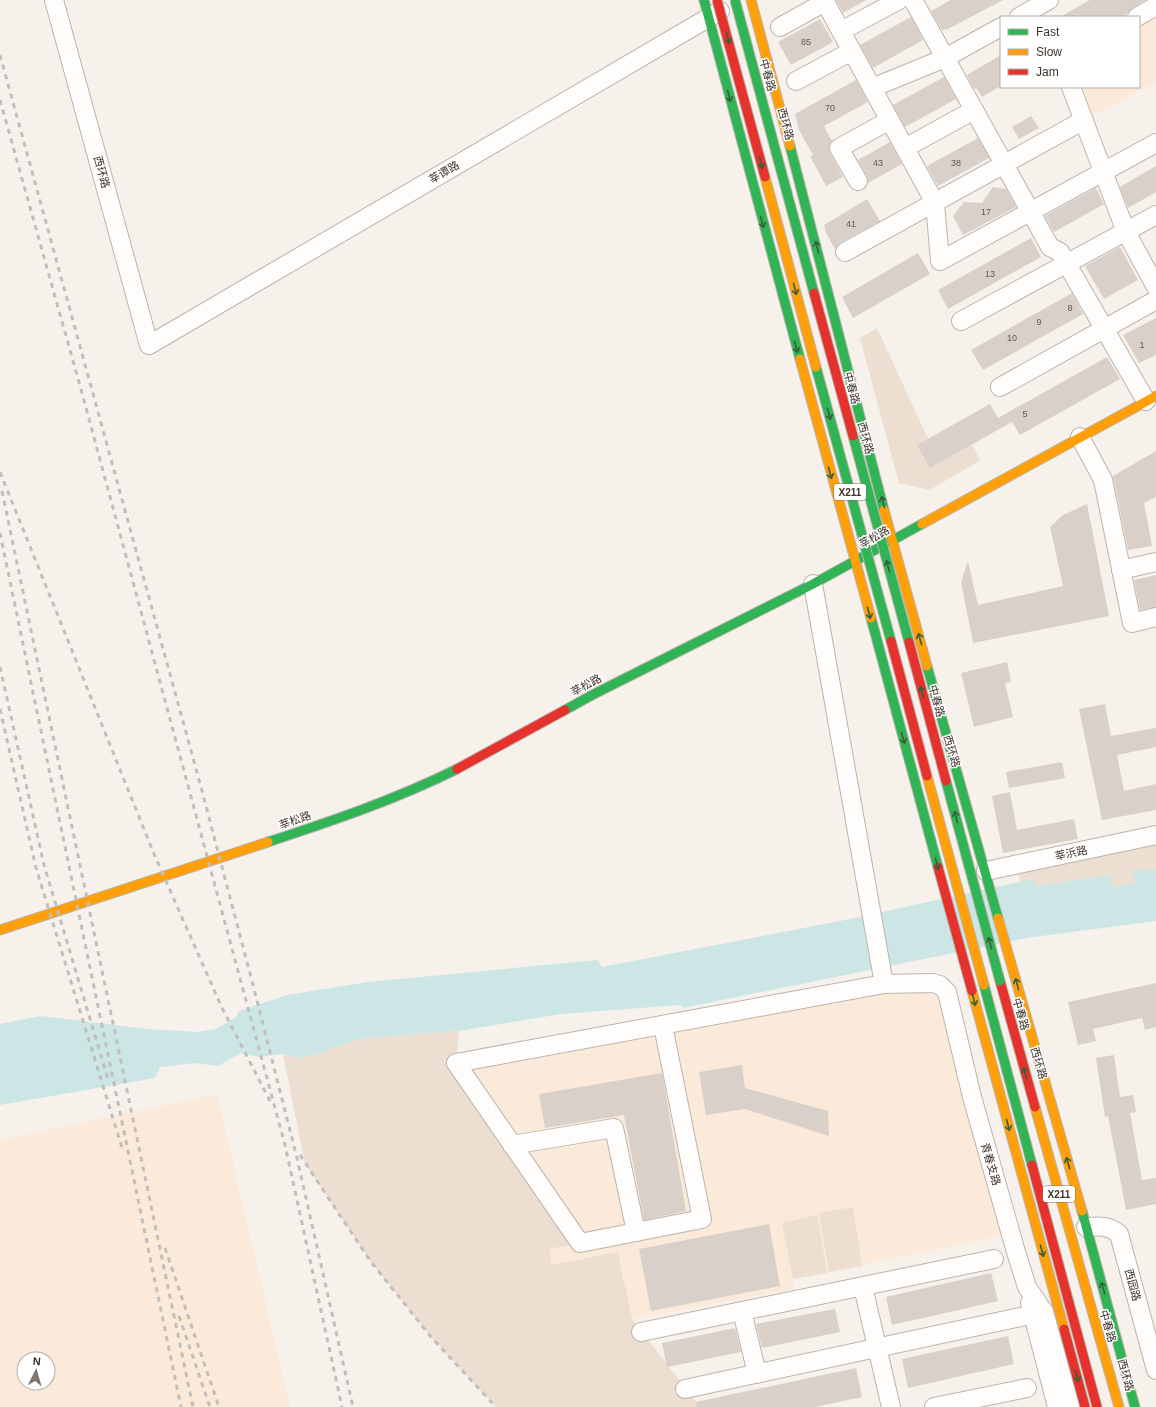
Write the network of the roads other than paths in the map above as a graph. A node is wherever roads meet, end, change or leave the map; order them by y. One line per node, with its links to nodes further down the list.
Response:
1 (54, 0): 40 (street, 西环路)
2 (704, 0): 13 (main road)
3 (717, 0): 73 (main road, X211, one-way to 73, bridge)
4 (735, 0): 74 (main road, 中春路 / X211, one-way to 4, bridge)
5 (740, 0): 13 (street, 莘谭路)
6 (751, 0): 44 (main road, 西环路, one-way to 6)
7 (899, 0): 16 (street)
8 (913, 0): 18 (street)
9 (1049, 0): 11 (street)
10 (1156, 6): 12 (street)
11 (1029, 11)
12 (1139, 16)
13 (709, 18): 40 (street, 莘谭路); 45 (main road, one-way to 45)
14 (780, 27): 16 (street)
15 (1000, 28): 18 (street)
16 (841, 31): 17 (street)
17 (852, 51): 19 (street); 20 (street)
18 (945, 58): 20 (street); 22 (street)
19 (796, 81)
20 (872, 88): 23 (street)
21 (1071, 88): 24 (street)
22 (974, 110): 26 (street); 27 (street)
23 (890, 120): 26 (street); 29 (street)
24 (1084, 120): 27 (street); 28 (street)
25 (1156, 143): 28 (street)
26 (905, 148): 30 (street)
27 (1004, 164): 30 (street); 31 (street)
28 (1103, 172): 31 (street); 33 (street)
29 (858, 181)
30 (935, 203): 31 (street); 34 (street)
31 (1031, 212): 35 (street)
32 (1156, 215): 33 (street)
33 (1126, 232): 35 (street); 36 (street)
34 (845, 252)
35 (1067, 263): 38 (street); 39 (street)
36 (1156, 287)
37 (1156, 300): 39 (street)
38 (961, 321)
39 (1104, 329): 41 (street); 42 (street)
40 (149, 345)
41 (1000, 386)
42 (1151, 399): 43 (main road, 莘松路)
43 (1080, 437): 44 (main road, 莘松路); 47 (street)
44 (892, 540): 45 (main road, 莘松路); 51 (main road, 西环路, one-way to 44)
45 (855, 562): 48 (main road, 莘松路); 72 (main road, one-way to 72)
46 (1156, 562): 47 (street)
47 (1121, 570): 49 (street)
48 (813, 584): 52 (main road, 莘松路); 53 (street)
49 (1156, 617)
50 (1156, 835): 51 (street, 莘浜路)
51 (987, 875): 56 (main road, 西环路, one-way to 51)
52 (0, 930)
53 (883, 977): 54 (street, 青春支路); 61 (street, 青春支路)
54 (663, 1026): 55 (street, 青春支路); 57 (street)
55 (512, 1145): 57 (street); 57 (street)
56 (1086, 1227): 64 (street, 西园路); 75 (main road, 西环路, one-way to 56)
57 (636, 1232)
58 (994, 1259): 59 (street)
59 (863, 1287): 60 (street); 63 (street)
60 (742, 1311): 62 (street); 65 (street)
61 (1038, 1314): 63 (street); 70 (street); 71 (street, 青春支路)
62 (641, 1332)
63 (877, 1348): 65 (street); 68 (street)
64 (1156, 1370)
65 (757, 1374): 67 (street)
66 (1027, 1388): 69 (street)
67 (685, 1389)
68 (891, 1407)
69 (934, 1407)
70 (1057, 1407)
71 (1070, 1407)
72 (1085, 1407)
73 (1097, 1407)
74 (1119, 1407)
75 (1135, 1407)

